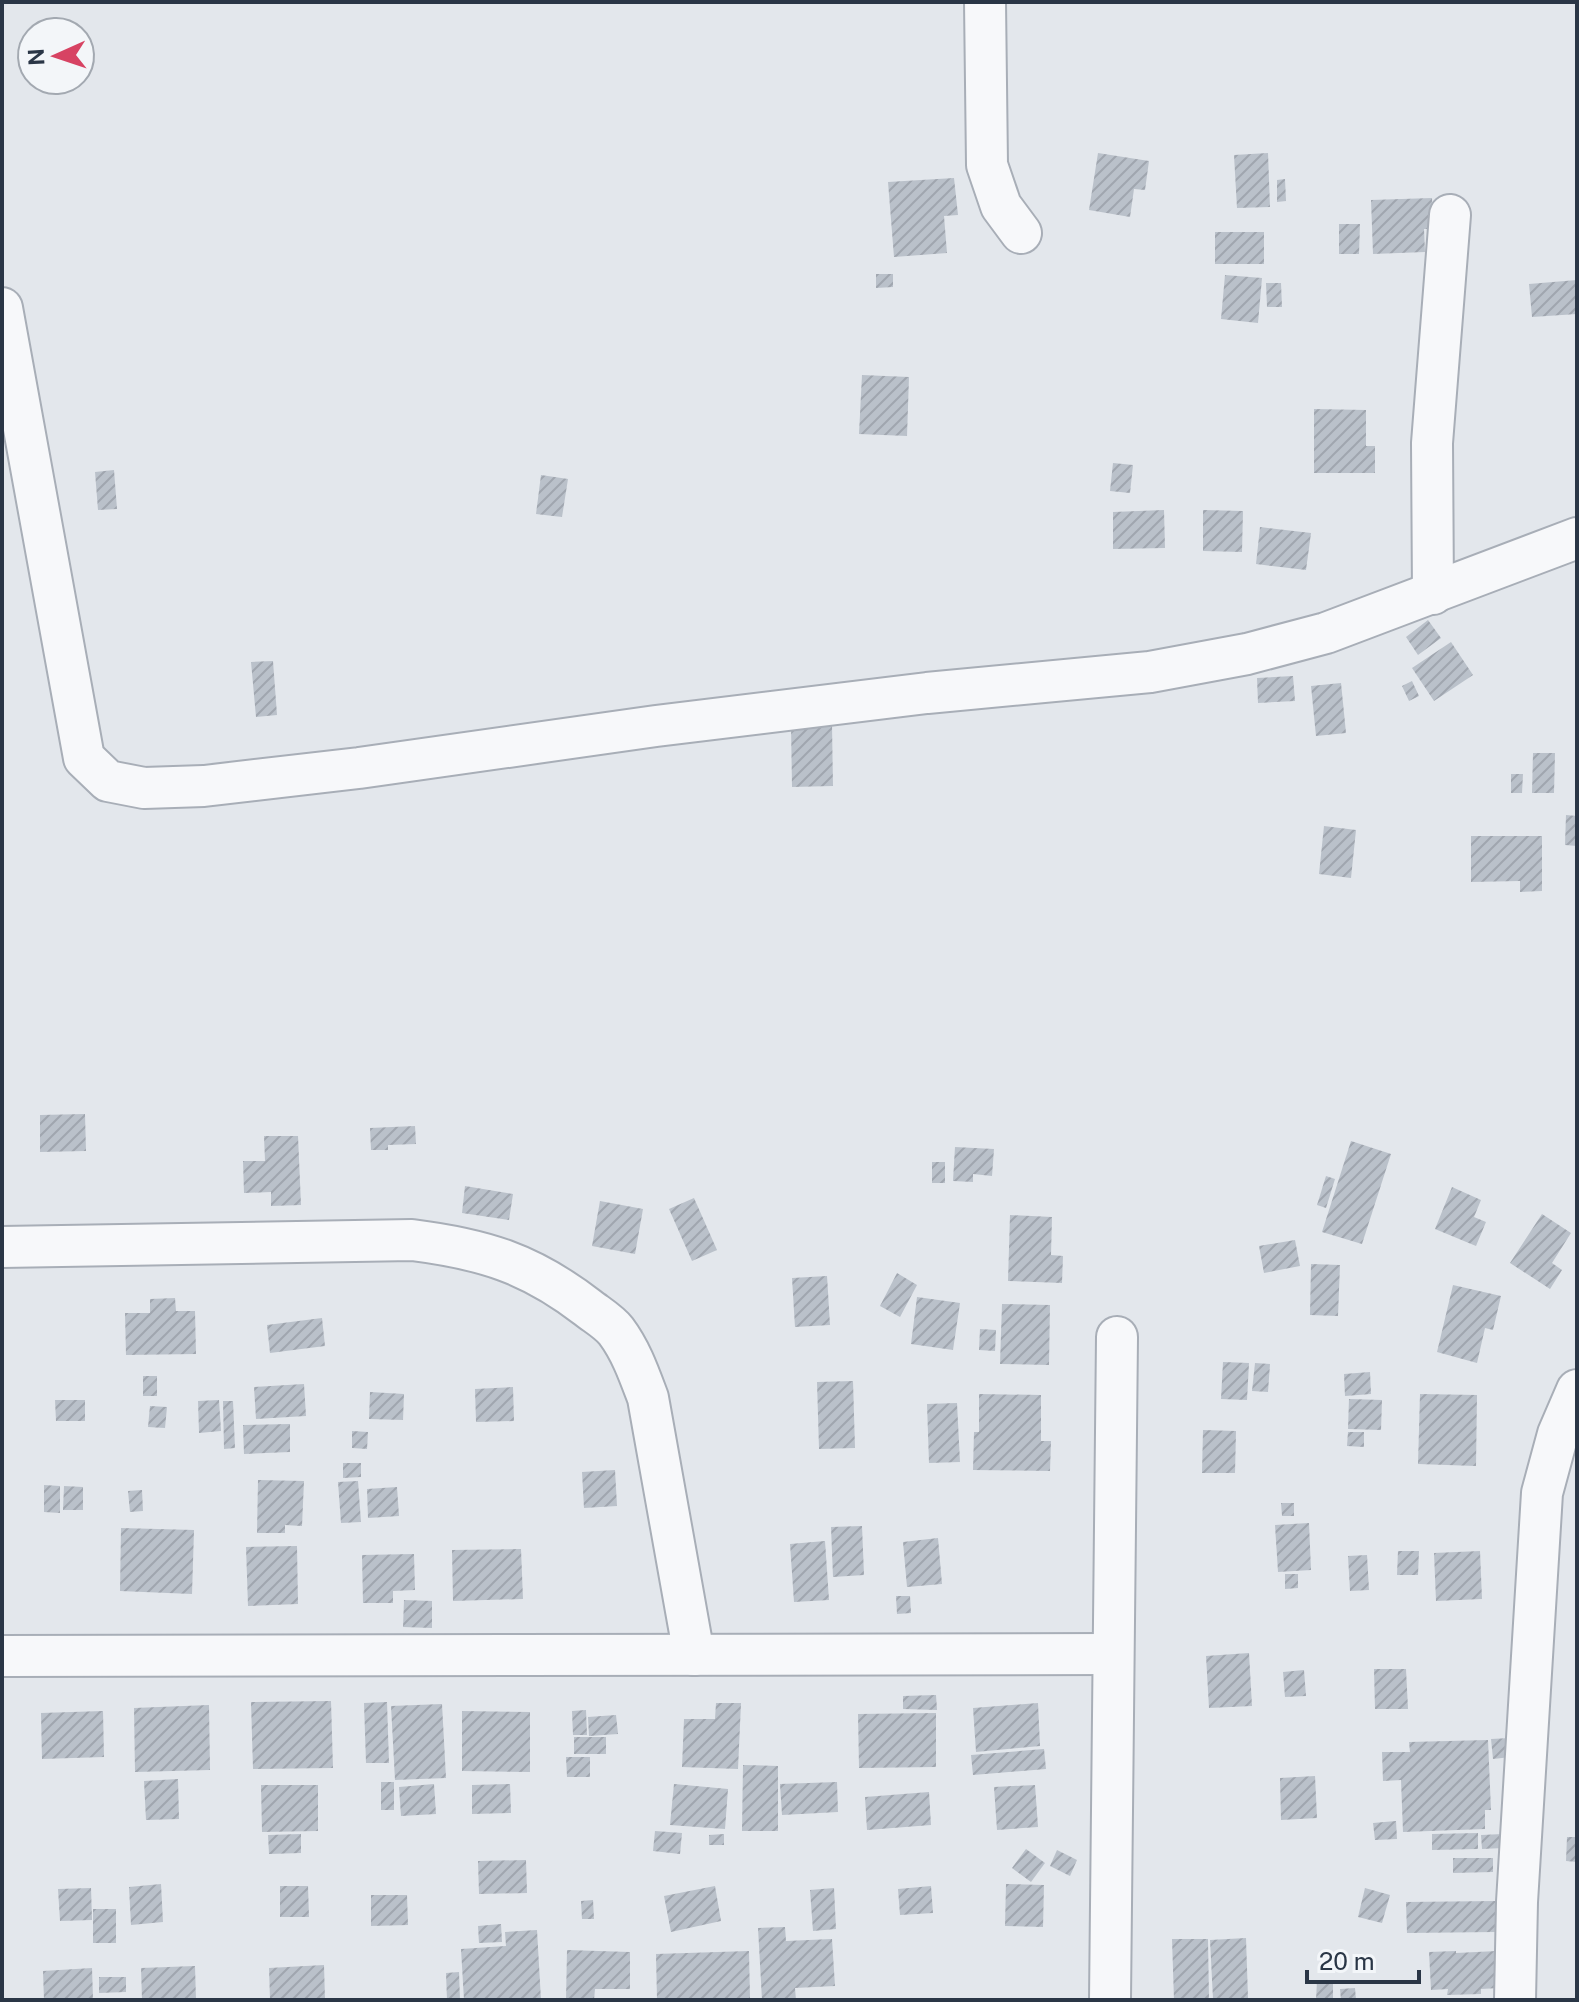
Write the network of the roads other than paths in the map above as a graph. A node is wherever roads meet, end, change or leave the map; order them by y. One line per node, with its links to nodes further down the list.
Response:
1 (985, 2): 3 (street)
2 (1450, 215): 6 (street)
3 (1021, 233)
4 (2, 308): 6 (street)
5 (1577, 538): 6 (street)
6 (1433, 594)
7 (2, 1247): 11 (street)
8 (1117, 1337): 10 (street)
9 (1577, 1390): 14 (street)
10 (1113, 1654): 11 (street); 13 (street)
11 (694, 1655): 12 (street)
12 (2, 1656)
13 (1110, 2000)
14 (1515, 2000)

